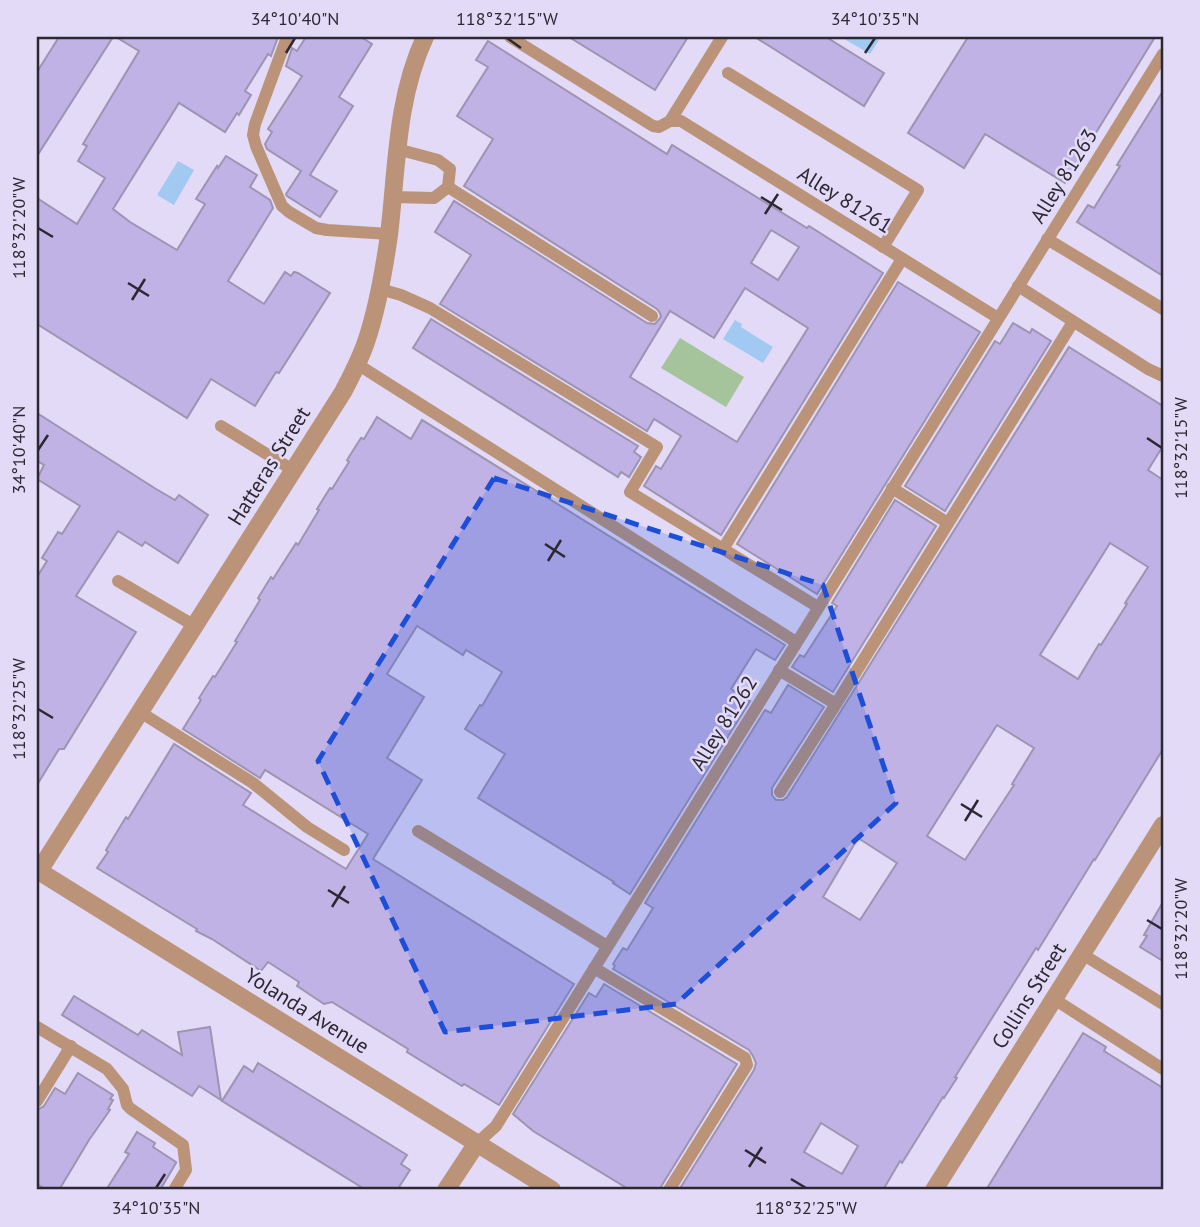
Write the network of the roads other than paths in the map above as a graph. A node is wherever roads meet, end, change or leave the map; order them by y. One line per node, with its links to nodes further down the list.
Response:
1 (287, 37): 11 (lane)
2 (510, 37): 7 (lane, Alley 81261)
3 (722, 37): 7 (lane)
4 (422, 38): 8 (street, Hatteras Street)
5 (1163, 54): 12 (lane, Alley 81263)
6 (728, 73): 13 (lane)
7 (670, 121): 13 (lane, Alley 81261)
8 (397, 149): 9 (lane); 10 (street, Hatteras Street)
9 (448, 187): 10 (lane); 18 (lane)
10 (392, 197): 11 (street, Hatteras Street)
11 (389, 234): 16 (street, Hatteras Street)
12 (1047, 239): 15 (lane, Alley 81263); 17 (lane)
13 (883, 247): 14 (lane, Alley 81261)
14 (902, 259): 19 (lane, Alley 81261); 27 (lane)
15 (1018, 286): 19 (lane, Alley 81263); 20 (lane)
16 (380, 289): 21 (street, Hatteras Street); 27 (lane)
17 (1163, 309)
18 (652, 316)
19 (998, 318): 25 (lane, Alley 81262)
20 (1073, 322): 22 (lane); 26 (lane)
21 (357, 365): 24 (street, Hatteras Street); 31 (lane)
22 (1163, 376)
23 (221, 426): 24 (lane)
24 (293, 470): 30 (street, Hatteras Street)
25 (892, 488): 26 (lane); 29 (lane, Alley 81262)
26 (948, 523): 33 (lane)
27 (723, 549): 29 (lane)
28 (118, 581): 30 (lane)
29 (818, 607): 31 (lane, Alley 81262)
30 (195, 626): 34 (street, Hatteras Street)
31 (796, 642): 32 (lane, Alley 81262)
32 (779, 670): 33 (lane); 40 (lane, Alley 81262)
33 (836, 704): 35 (lane)
34 (140, 712): 38 (lane); 39 (street, Hatteras Street)
35 (780, 792)
36 (418, 831): 40 (lane)
37 (1161, 833): 41 (street, Collins Street)
38 (344, 850)
39 (37, 872): 49 (street, Yolanda Avenue)
40 (607, 946): 42 (lane, Alley 81262)
41 (1082, 954): 43 (street, Collins Street); 44 (lane)
42 (594, 968): 49 (lane, Alley 81262); 53 (lane)
43 (1054, 999): 47 (lane); 54 (street, Collins Street)
44 (1163, 1004)
45 (37, 1027): 46 (lane)
46 (71, 1046): 48 (lane); 50 (lane)
47 (1163, 1069)
48 (37, 1101)
49 (477, 1143): 51 (street); 52 (street, Yolanda Avenue)
50 (174, 1190)
51 (446, 1190)
52 (552, 1190)
53 (669, 1190)
54 (934, 1190)

